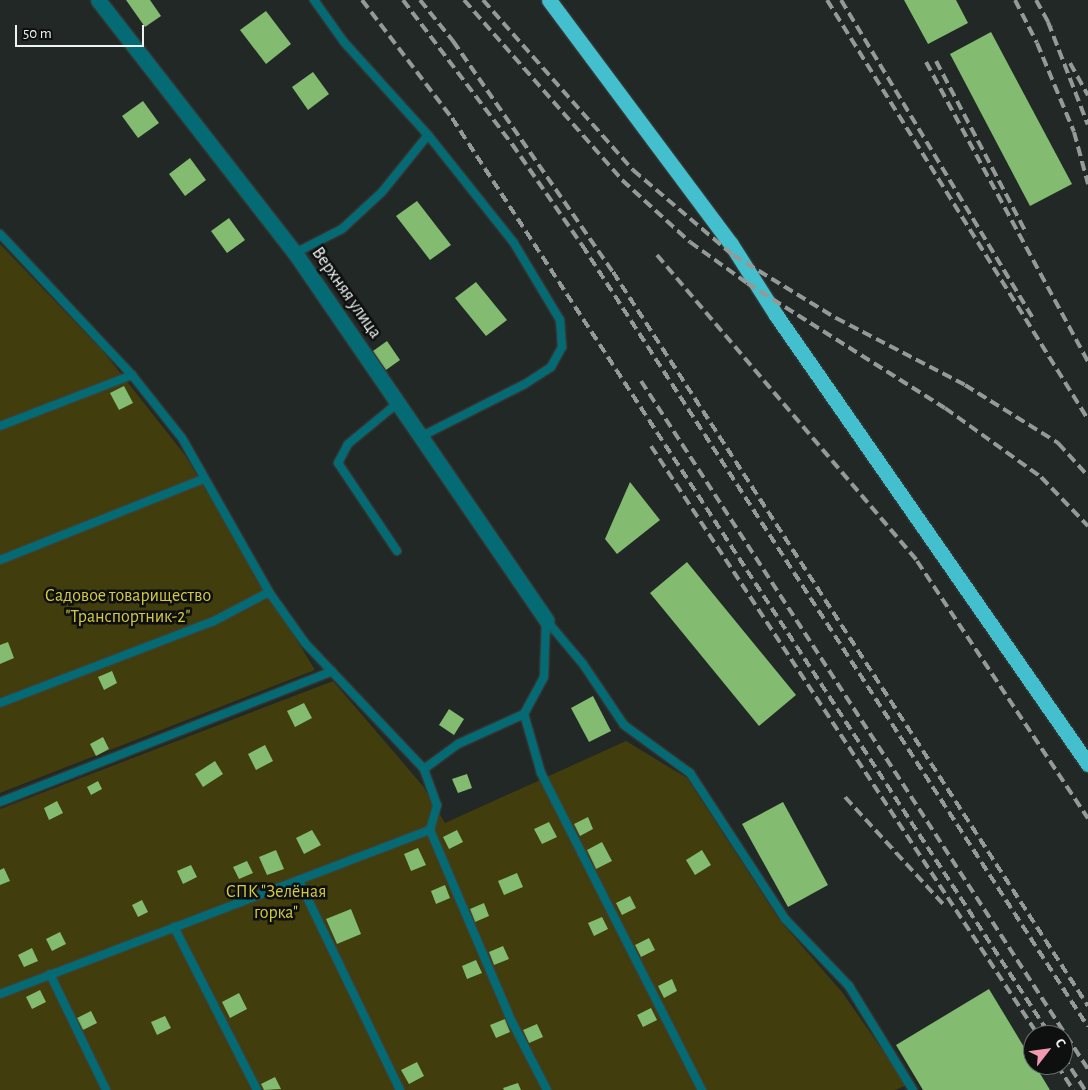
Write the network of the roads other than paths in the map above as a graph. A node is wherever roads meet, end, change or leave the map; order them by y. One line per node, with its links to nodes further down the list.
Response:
1 (98, 0): 7 (street, Верхняя улица)
2 (314, 0): 4 (lane)
3 (549, 0): 20 (highway)
4 (428, 135): 7 (lane); 11 (lane)
5 (0, 234): 6 (lane)
6 (4, 243): 8 (lane)
7 (295, 253): 9 (street, Верхняя улица)
8 (132, 375): 10 (lane); 12 (lane)
9 (399, 402): 11 (street, Верхняя улица); 13 (lane)
10 (0, 426)
11 (422, 436): 16 (street, Верхняя улица)
12 (204, 479): 14 (lane); 15 (lane)
13 (397, 551)
14 (0, 560)
15 (269, 592): 17 (lane); 18 (lane)
16 (546, 620): 19 (lane); 33 (lane)
17 (332, 672): 21 (lane); 22 (lane)
18 (0, 703)
19 (524, 714): 21 (lane); 32 (lane)
20 (1088, 764)
21 (424, 769): 23 (lane)
22 (0, 802)
23 (430, 830): 24 (lane); 31 (lane)
24 (300, 883): 25 (lane); 30 (lane)
25 (174, 927): 26 (lane); 29 (lane)
26 (50, 974): 27 (lane); 28 (lane)
27 (0, 994)
28 (106, 1090)
29 (257, 1090)
30 (400, 1090)
31 (547, 1090)
32 (702, 1090)
33 (912, 1090)

